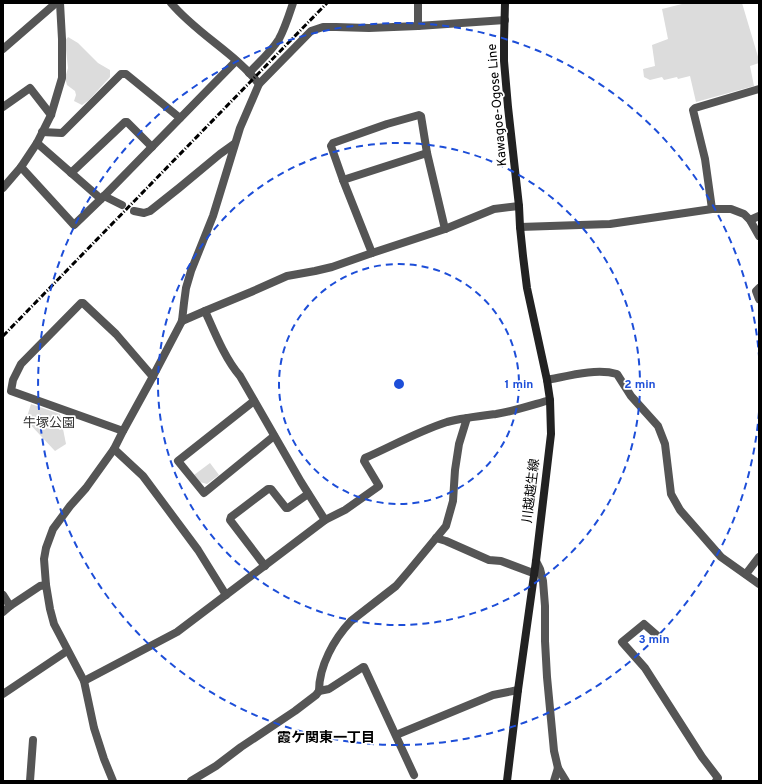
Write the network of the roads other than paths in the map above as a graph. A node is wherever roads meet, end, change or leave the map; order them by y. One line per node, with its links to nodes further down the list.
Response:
1 (56, 3): 9 (street)
2 (60, 3): 15 (street)
3 (171, 3): 10 (street)
4 (293, 3): 11 (street)
5 (418, 3): 8 (street)
6 (505, 3): 7 (main road, Kawagoe-Ogose Line)
7 (505, 20): 8 (street); 28 (main road, Kawagoe-Ogose Line)
8 (418, 26): 12 (street)
9 (3, 49)
10 (236, 61): 11 (street); 16 (street)
11 (250, 73): 12 (street)
12 (259, 84): 19 (street)
13 (759, 89): 29 (street)
14 (3, 107): 15 (street)
15 (51, 114): 17 (street)
16 (180, 118): 17 (street); 20 (street)
17 (42, 132): 18 (street)
18 (37, 143): 22 (street); 23 (street)
19 (234, 144): 30 (street); 40 (street)
20 (152, 147): 23 (street); 26 (street)
21 (427, 153): 24 (street); 24 (street); 34 (street)
22 (21, 167): 25 (street); 26 (street)
23 (72, 173): 26 (street)
24 (343, 180): 36 (street)
25 (3, 188)
26 (102, 198): 27 (street)
27 (122, 206)
28 (519, 206): 33 (main road, 川越越生線); 34 (street)
29 (712, 209): 32 (street); 33 (street)
30 (134, 211)
31 (759, 216): 32 (street)
32 (750, 220): 35 (street)
33 (520, 227): 42 (main road, 川越越生線)
34 (445, 229): 36 (street)
35 (759, 236)
36 (372, 253): 39 (street)
37 (759, 288): 38 (street)
38 (759, 299)
39 (205, 311): 40 (street); 44 (street)
40 (182, 322): 41 (street)
41 (153, 377): 46 (street); 46 (street)
42 (546, 380): 43 (main road, 川越越生線); 56 (street)
43 (550, 400): 45 (street); 53 (main road, 川越越生線)
44 (254, 401): 47 (street); 47 (street)
45 (467, 418): 50 (street); 51 (street)
46 (123, 431): 48 (street)
47 (274, 436): 49 (street)
48 (114, 449): 58 (street); 60 (street)
49 (308, 494): 50 (street); 54 (street)
50 (325, 520): 54 (street)
51 (436, 538): 55 (street); 67 (street)
52 (759, 557): 56 (street)
53 (536, 561): 55 (main road, 川越越生線); 71 (street)
54 (265, 566): 60 (street)
55 (533, 573): 66 (main road, 川越越生線)
56 (746, 574): 57 (street)
57 (759, 584)
58 (46, 585): 61 (street); 64 (street)
59 (3, 595): 61 (street)
60 (226, 595): 65 (street)
61 (10, 606): 62 (street)
62 (3, 612)
63 (660, 638): 79 (street)
64 (68, 651): 65 (street); 68 (street)
65 (84, 681): 74 (street)
66 (518, 690): 69 (street); 76 (main road, 川越越生線)
67 (319, 691): 69 (street); 75 (street)
68 (3, 694)
69 (396, 735): 72 (street)
70 (33, 740): 73 (street)
71 (558, 768): 77 (street); 78 (street)
72 (414, 775)
73 (30, 781)
74 (112, 781)
75 (191, 781)
76 (507, 781)
77 (554, 781)
78 (566, 781)
79 (716, 781)

